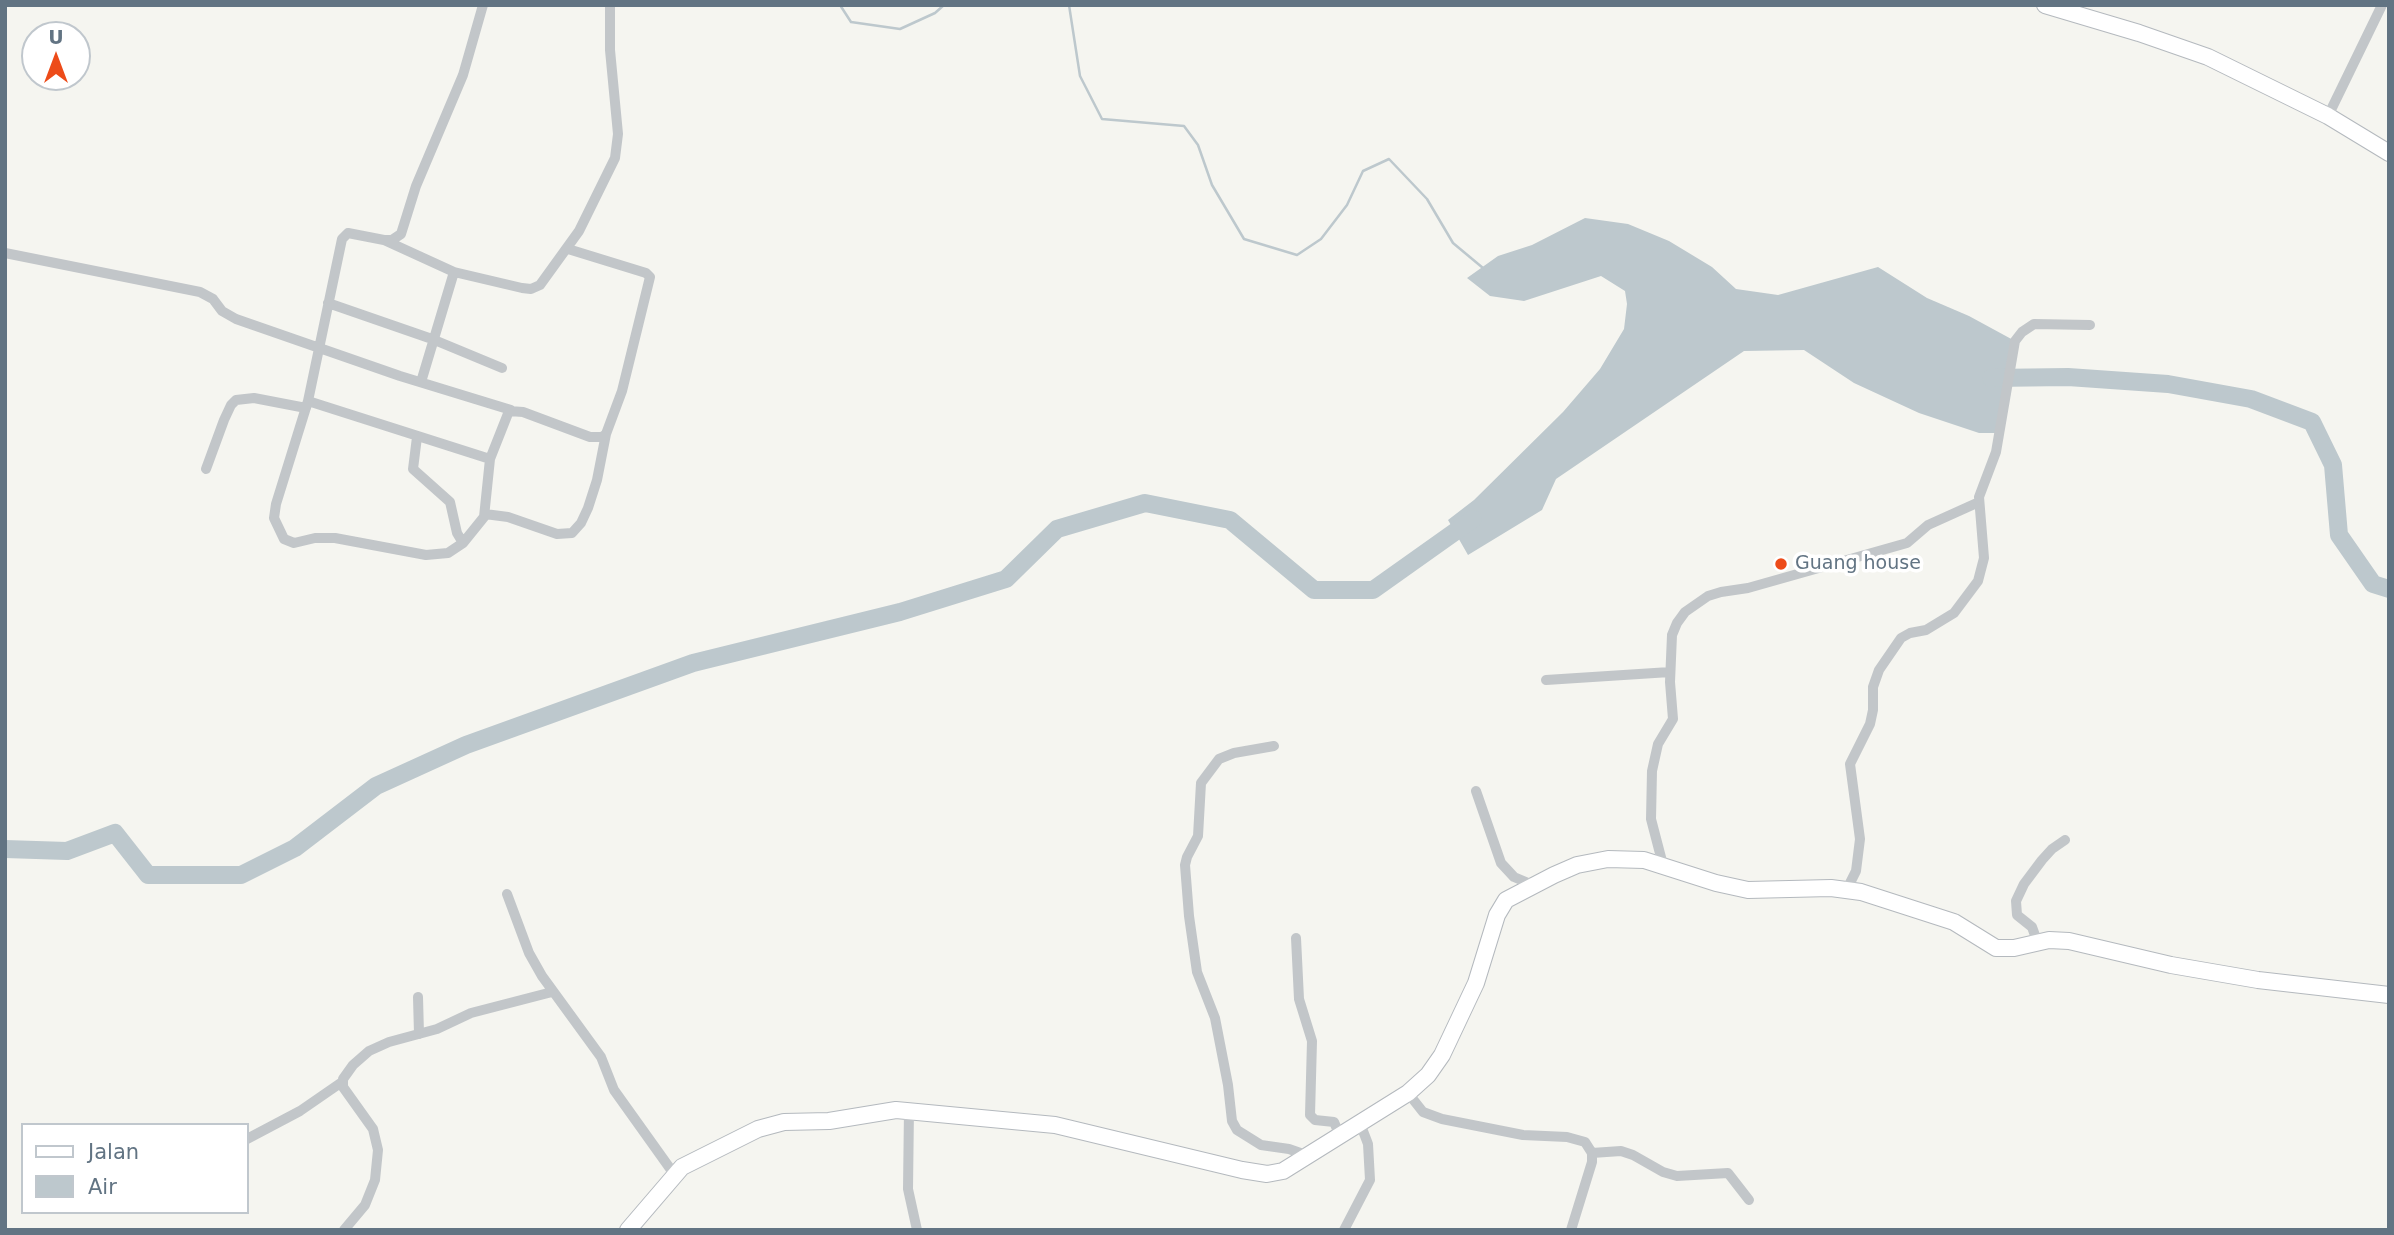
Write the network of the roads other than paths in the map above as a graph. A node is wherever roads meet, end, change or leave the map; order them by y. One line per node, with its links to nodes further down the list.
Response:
1 (483, 5): 7 (street)
2 (610, 5): 8 (street)
3 (2045, 5): 5 (street)
4 (2382, 5): 5 (street)
5 (2328, 116): 6 (street)
6 (2389, 153)
7 (384, 240): 10 (street); 11 (street)
8 (568, 249): 10 (street); 19 (street)
9 (5, 253): 14 (street)
10 (454, 272): 13 (street)
11 (328, 303): 13 (street); 14 (street)
12 (2090, 325): 23 (street)
13 (432, 339): 15 (street); 16 (street)
14 (319, 349): 16 (street); 17 (street)
15 (502, 368)
16 (421, 382): 18 (street)
17 (307, 405): 20 (street); 22 (street); 25 (street)
18 (511, 410): 19 (street); 21 (street)
19 (606, 434): 24 (street)
20 (417, 437): 21 (street); 25 (street)
21 (489, 459): 24 (street)
22 (206, 469)
23 (1979, 502): 26 (street); 33 (street)
24 (485, 514): 25 (street)
25 (463, 543)
26 (1670, 672): 27 (street); 31 (street)
27 (1546, 680)
28 (1274, 746): 48 (street)
29 (1476, 791): 32 (street)
30 (2065, 840): 36 (street)
31 (1663, 865): 32 (street); 33 (street)
32 (1533, 885): 42 (street)
33 (1847, 889): 36 (street)
34 (507, 894): 37 (street)
35 (1296, 938): 45 (street)
36 (2037, 941): 38 (street)
37 (552, 992): 40 (street); 49 (street)
38 (2389, 995)
39 (418, 997): 40 (street)
40 (419, 1034): 41 (street)
41 (342, 1082): 46 (street); 51 (street)
42 (1408, 1093): 44 (street); 47 (street)
43 (909, 1110): 48 (street); 49 (street); 53 (street)
44 (1360, 1123): 45 (street); 54 (street)
45 (1340, 1136): 48 (street)
46 (248, 1138)
47 (1592, 1153): 50 (street); 55 (street)
48 (1309, 1156)
49 (674, 1174): 52 (street)
50 (1749, 1199)
51 (344, 1230)
52 (628, 1230)
53 (917, 1230)
54 (1344, 1230)
55 (1571, 1230)

